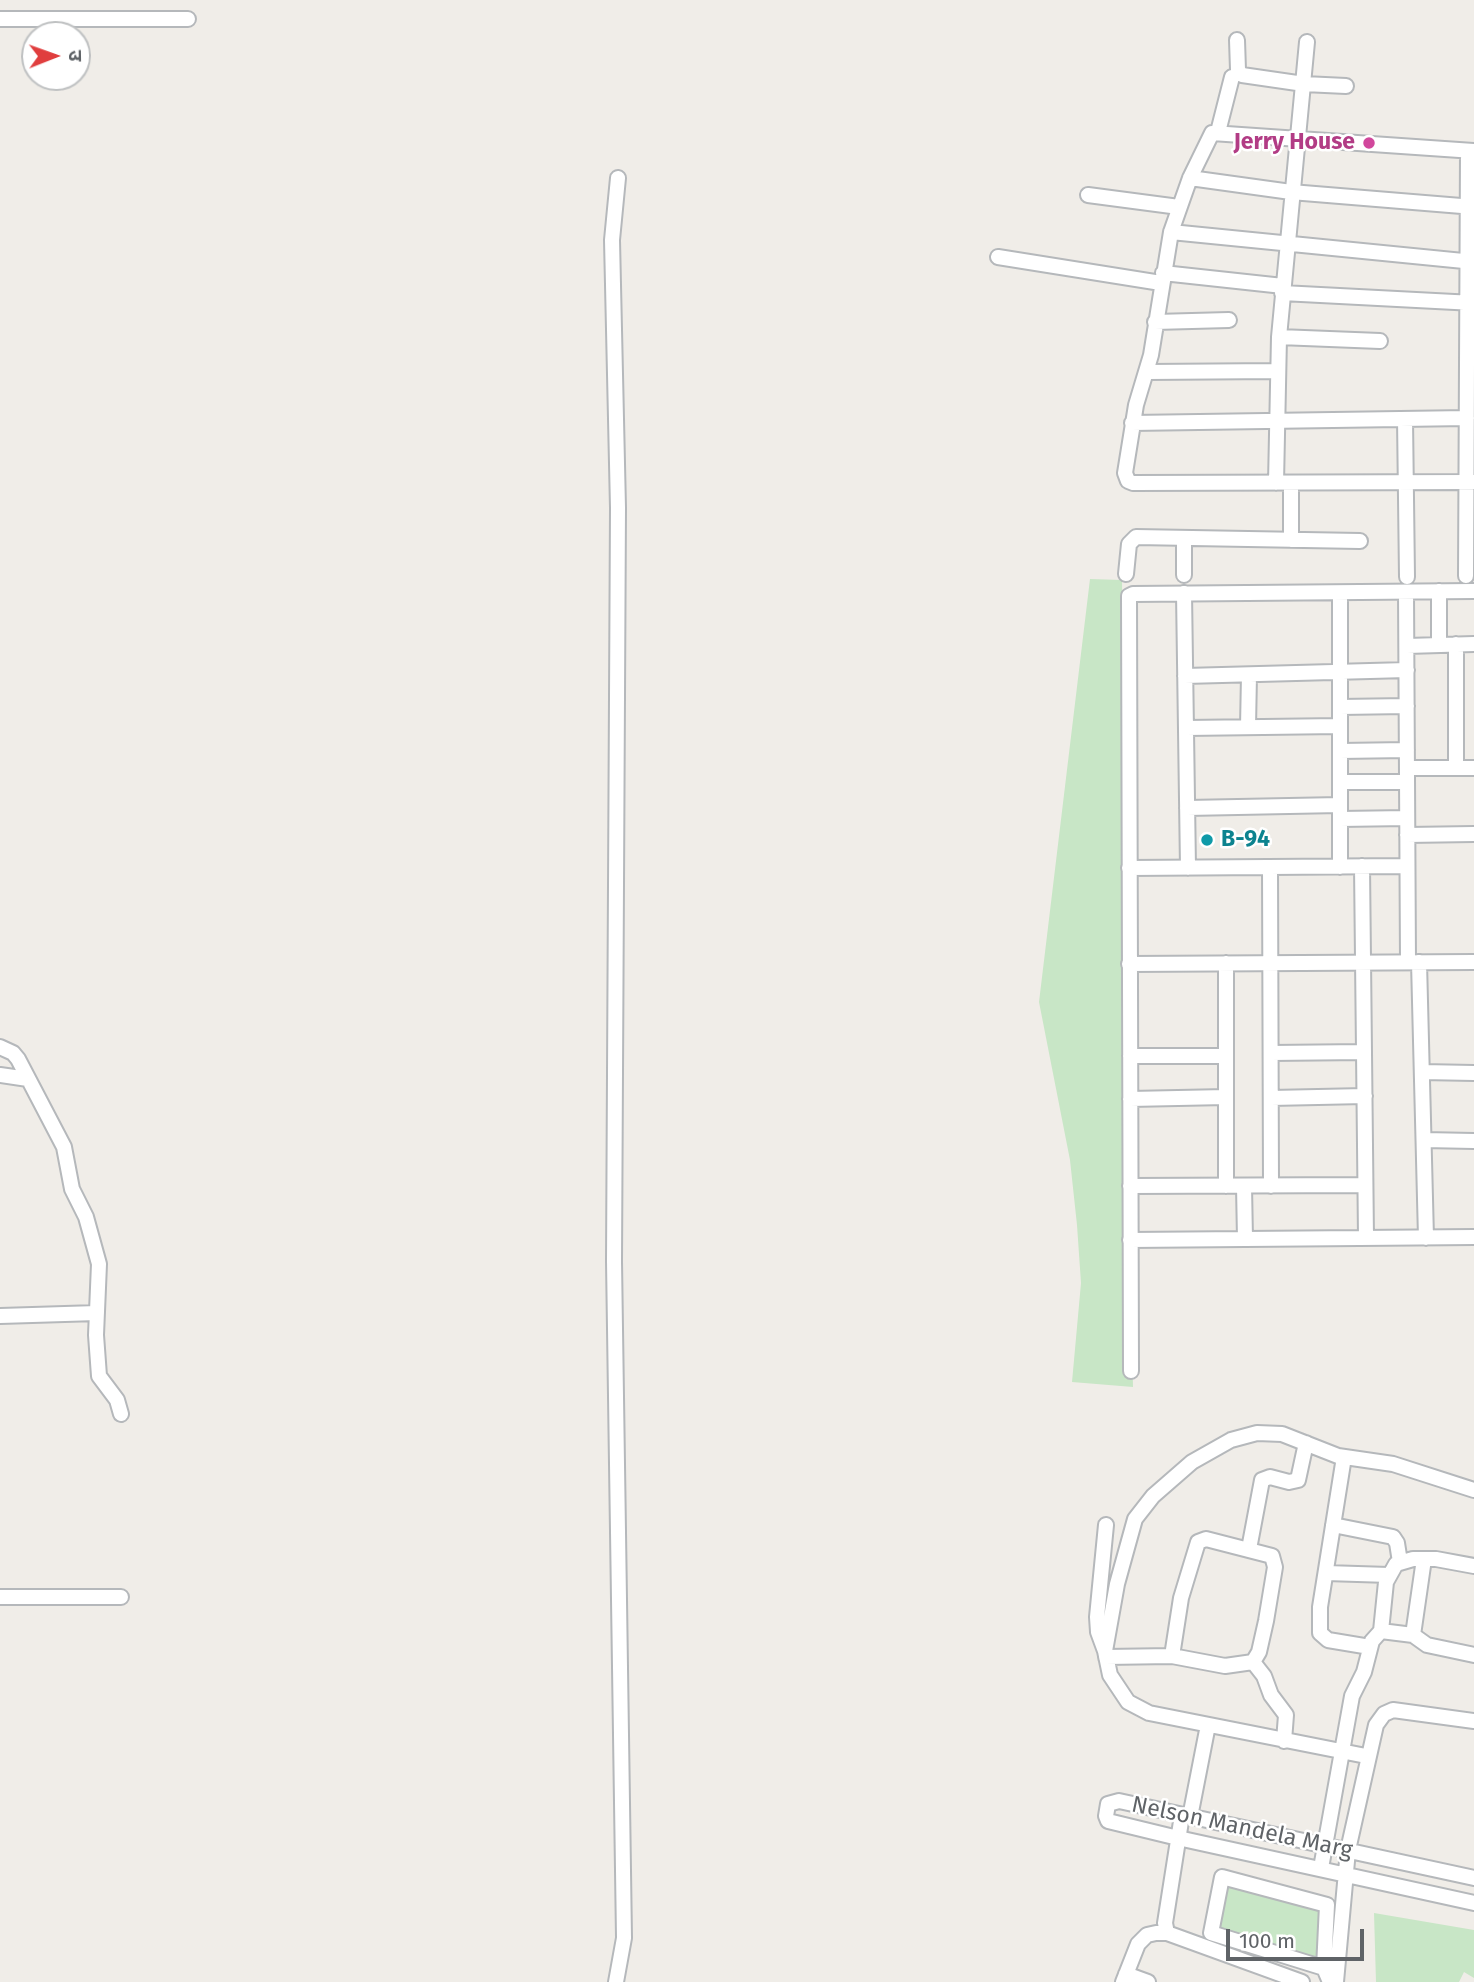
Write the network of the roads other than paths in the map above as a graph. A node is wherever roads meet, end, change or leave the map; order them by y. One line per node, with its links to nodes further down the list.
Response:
1 (0, 19): 2 (street)
2 (188, 19)
3 (1237, 40): 6 (street)
4 (1307, 42): 6 (street)
5 (1232, 76): 8 (street)
6 (1304, 85): 7 (street); 9 (street)
7 (1346, 86)
8 (1218, 132): 9 (street); 11 (street)
9 (1300, 138): 10 (street); 13 (street)
10 (1471, 151): 16 (street)
11 (1190, 177): 13 (street); 15 (street)
12 (618, 178): 149 (street)
13 (1291, 192): 16 (street); 18 (street)
14 (1088, 195): 15 (street)
15 (1179, 207): 17 (street)
16 (1471, 207): 20 (street)
17 (1171, 232): 18 (street); 21 (street)
18 (1287, 245): 20 (street); 22 (street)
19 (998, 257): 21 (street)
20 (1471, 262): 23 (street)
21 (1162, 278): 22 (street); 25 (street)
22 (1282, 290): 23 (street); 26 (street)
23 (1471, 302): 30 (street)
24 (1229, 320): 25 (street)
25 (1155, 322): 29 (street)
26 (1279, 337): 27 (street); 28 (street)
27 (1380, 341)
28 (1278, 371): 29 (street); 32 (street)
29 (1147, 372): 33 (street)
30 (1469, 415): 31 (street); 36 (street)
31 (1405, 419): 32 (street); 35 (street)
32 (1276, 421): 33 (street); 34 (street)
33 (1132, 423): 34 (street)
34 (1283, 482): 35 (street); 38 (street)
35 (1406, 482): 36 (street); 43 (street)
36 (1470, 482): 42 (street)
37 (1184, 538): 38 (street); 40 (street); 41 (street)
38 (1291, 540): 39 (street)
39 (1360, 541)
40 (1126, 574)
41 (1184, 575)
42 (1466, 576)
43 (1407, 584): 44 (street); 47 (street); 51 (street)
44 (1439, 591): 45 (street); 50 (street)
45 (1474, 591)
46 (1184, 593): 47 (street); 55 (street); 76 (street)
47 (1340, 593): 53 (street)
48 (1456, 644): 49 (street); 50 (street); 63 (street)
49 (1474, 644)
50 (1438, 645): 51 (street)
51 (1407, 646): 52 (street)
52 (1407, 670): 53 (street); 56 (street)
53 (1340, 674): 54 (street); 57 (street)
54 (1248, 675): 55 (street); 59 (street)
55 (1185, 676): 60 (street)
56 (1407, 706): 57 (street); 61 (street)
57 (1340, 707): 58 (street)
58 (1340, 726): 59 (street); 62 (street)
59 (1248, 727): 60 (street)
60 (1186, 728): 67 (street)
61 (1407, 750): 62 (street); 65 (street)
62 (1340, 751): 66 (street)
63 (1455, 768): 64 (street); 65 (street)
64 (1474, 768)
65 (1407, 775): 66 (street); 69 (street)
66 (1340, 782): 68 (street)
67 (1187, 808): 68 (street); 77 (street)
68 (1340, 812): 69 (street); 75 (street)
69 (1407, 818): 71 (street)
70 (1474, 834): 71 (street)
71 (1407, 835): 73 (street)
72 (1363, 866): 73 (street); 75 (street); 78 (street)
73 (1407, 866): 79 (street)
74 (1270, 867): 75 (street); 77 (street); 82 (street)
75 (1340, 867)
76 (1129, 868): 77 (street); 83 (street)
77 (1188, 868)
78 (1363, 962): 79 (street); 82 (street); 86 (street)
79 (1414, 962): 80 (street); 89 (street)
80 (1474, 962)
81 (1226, 963): 82 (street); 83 (street); 88 (street)
82 (1270, 963): 85 (street)
83 (1129, 964): 87 (street)
84 (0, 1047): 92 (street)
85 (1270, 1052): 86 (street); 95 (street)
86 (1364, 1052): 93 (street)
87 (1130, 1056): 88 (street); 96 (street)
88 (1226, 1056): 94 (street)
89 (1422, 1072): 90 (street); 97 (street)
90 (1474, 1073)
91 (0, 1075): 92 (street)
92 (28, 1079): 109 (street)
93 (1364, 1096): 95 (street); 99 (street)
94 (1226, 1097): 96 (street); 101 (street)
95 (1271, 1098): 103 (street)
96 (1130, 1099): 100 (street)
97 (1423, 1140): 98 (street); 106 (street)
98 (1474, 1141)
99 (1365, 1185): 103 (street); 105 (street)
100 (1130, 1186): 101 (street); 108 (street)
101 (1226, 1186): 102 (street)
102 (1244, 1186): 103 (street); 107 (street)
103 (1271, 1186)
104 (1474, 1237): 106 (street)
105 (1366, 1238): 106 (street); 107 (street)
106 (1426, 1238)
107 (1245, 1239): 108 (street)
108 (1130, 1240): 111 (street)
109 (97, 1313): 110 (street); 112 (street)
110 (0, 1316)
111 (1131, 1371)
112 (121, 1414)
113 (1306, 1443): 114 (street); 118 (street); 129 (street)
114 (1344, 1457): 115 (street); 117 (street)
115 (1474, 1490)
116 (1106, 1525): 129 (street)
117 (1333, 1525): 120 (street); 122 (street)
118 (1249, 1549): 131 (street); 132 (street)
119 (1424, 1559): 120 (street); 121 (street); 127 (street)
120 (1399, 1562): 123 (street)
121 (1474, 1566)
122 (1326, 1573): 123 (street); 128 (street)
123 (1389, 1575): 126 (street)
124 (0, 1597): 125 (street)
125 (121, 1597)
126 (1381, 1631): 127 (street); 128 (street)
127 (1413, 1634): 130 (street)
128 (1370, 1647): 136 (street)
129 (1106, 1654): 131 (street); 134 (street)
130 (1474, 1655)
131 (1172, 1656): 132 (street)
132 (1253, 1662): 135 (street)
133 (1474, 1721): 137 (street)
134 (1208, 1726): 135 (street); 138 (street)
135 (1284, 1741): 136 (street)
136 (1341, 1752): 137 (street); 140 (street)
137 (1366, 1756): 141 (street)
138 (1186, 1816): 139 (street); 139 (street, Nelson Mandela Marg); 140 (street, Nelson Mandela Marg)
139 (1178, 1838): 142 (street, Nelson Mandela Marg); 146 (street)
140 (1325, 1847): 141 (street, Nelson Mandela Marg); 142 (street)
141 (1348, 1850): 143 (street); 144 (street, Nelson Mandela Marg)
142 (1321, 1868): 143 (street, Nelson Mandela Marg)
143 (1345, 1873): 145 (street, Nelson Mandela Marg); 153 (street)
144 (1474, 1878)
145 (1474, 1903)
146 (1167, 1933): 148 (street); 151 (street)
147 (1324, 1968): 147 (street); 152 (street)
148 (1125, 1978): 150 (street)
149 (616, 1982)
150 (1148, 1982)
151 (1302, 1982)
152 (1330, 1982)
153 (1336, 1982)

